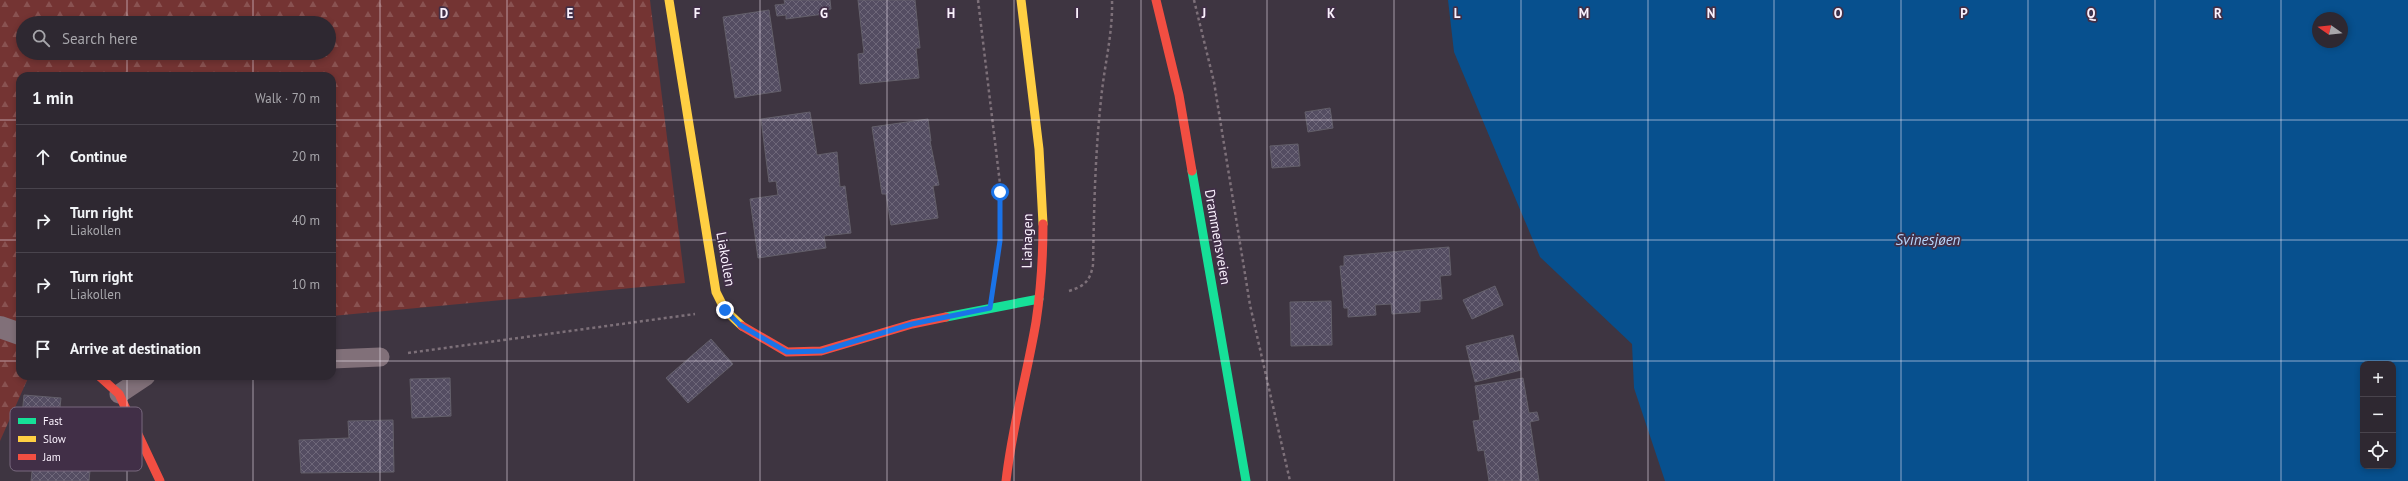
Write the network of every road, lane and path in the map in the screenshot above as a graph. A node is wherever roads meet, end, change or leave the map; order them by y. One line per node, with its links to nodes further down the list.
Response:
1 (669, 0): 9 (main road, Liakollen)
2 (978, 0): 8 (path)
3 (1021, 0): 7 (main road, Liahagen)
4 (1112, 0): 7 (path)
5 (1156, 0): 21 (main road, Drammensveien)
6 (1194, 0): 22 (path)
7 (1039, 299): 8 (main road, Liakollen); 20 (main road, Liahagen)
8 (990, 308): 9 (main road, Liakollen)
9 (725, 310): 12 (path)
10 (0, 327): 11 (street)
11 (16, 333)
12 (380, 357): 13 (lane)
13 (336, 359)
14 (103, 380): 16 (main road)
15 (140, 380): 16 (lane)
16 (119, 394): 17 (main road)
17 (125, 407)
18 (142, 443): 19 (main road)
19 (160, 481)
20 (1006, 481)
21 (1246, 481)
22 (1290, 481)

